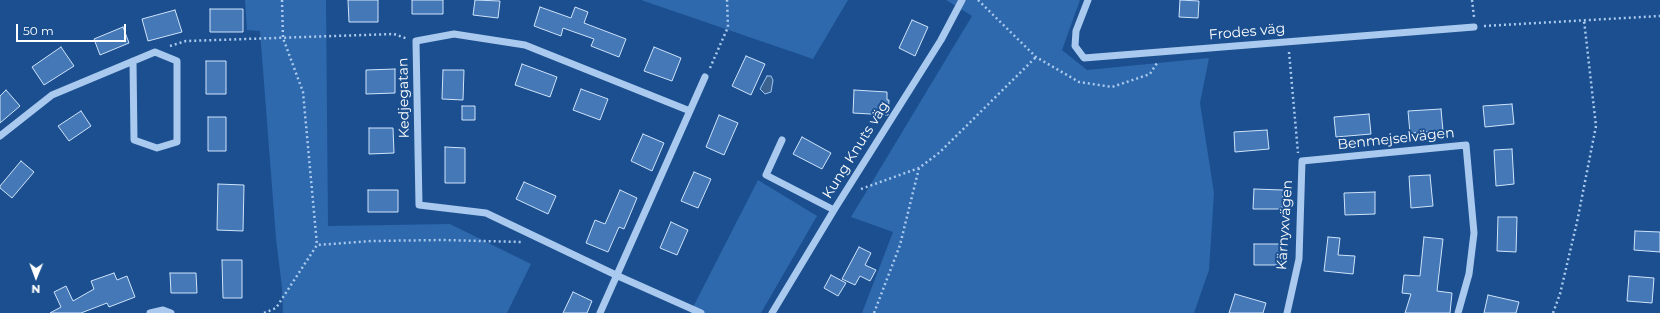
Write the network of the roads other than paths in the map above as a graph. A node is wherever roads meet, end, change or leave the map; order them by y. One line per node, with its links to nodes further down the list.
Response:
1 (962, 0): 10 (street, Kung Knuts väg)
2 (1088, 0): 3 (street, Frodes väg)
3 (1474, 27)
4 (133, 62): 4 (street); 7 (street)
5 (705, 77): 6 (street)
6 (690, 111): 11 (street); 11 (street, Kedjegatan)
7 (0, 136)
8 (782, 140): 10 (street)
9 (1302, 161): 17 (street, Kärnyxvägen); 18 (street, Benmejselvägen)
10 (834, 210): 16 (street, Kung Knuts väg)
11 (618, 276): 14 (street); 15 (street, Kedjegatan)
12 (150, 313): 13 (street)
13 (171, 313)
14 (600, 313)
15 (701, 313)
16 (772, 313)
17 (1287, 313)
18 (1458, 313)

